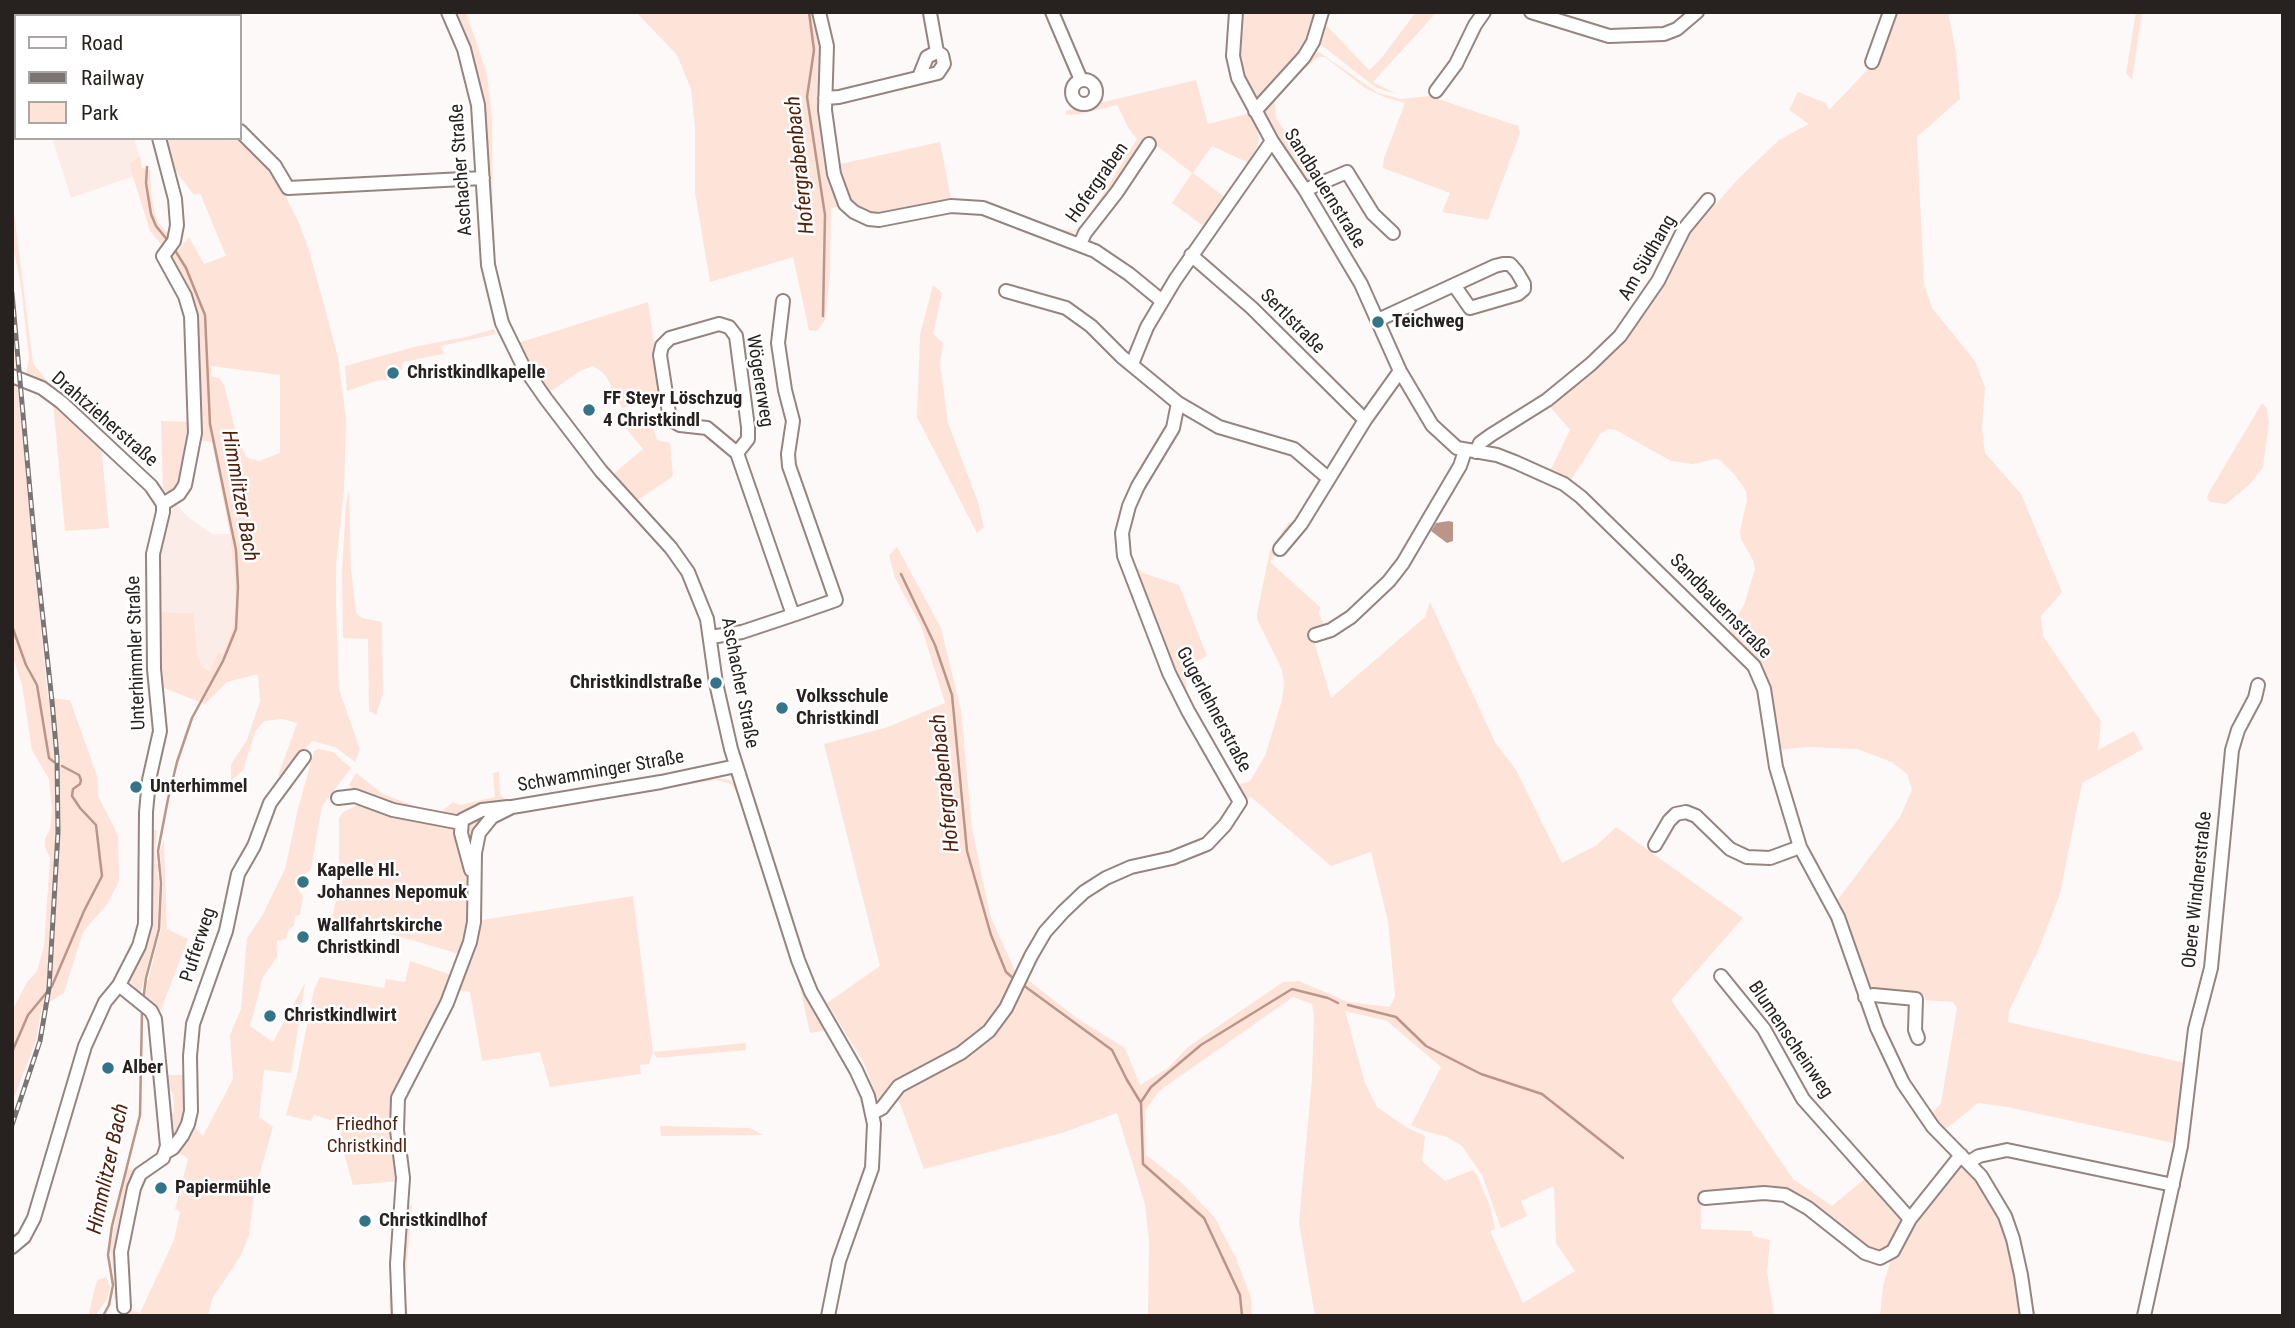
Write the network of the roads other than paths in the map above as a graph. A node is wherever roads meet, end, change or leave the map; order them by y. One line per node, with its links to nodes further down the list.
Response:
1 (448, 12): 22 (street, Aschacher Straße)
2 (819, 12): 16 (street, Hofergraben)
3 (1052, 12): 14 (street)
4 (1236, 12): 17 (street, Sandbauernstraße)
5 (1322, 12): 17 (street)
6 (1484, 12): 15 (street)
7 (1531, 12): 8 (street)
8 (1697, 12)
9 (1890, 12): 12 (street)
10 (930, 13): 11 (street)
11 (937, 52): 13 (street); 13 (street)
12 (1872, 61)
13 (919, 77): 16 (street)
14 (1081, 80)
15 (1436, 91)
16 (825, 98): 26 (street, Hofergraben)
17 (1255, 111): 20 (street, Sandbauernstraße)
18 (242, 133): 22 (street)
19 (160, 140): 41 (street)
20 (1272, 141): 23 (street, Sandbauernstraße); 27 (street)
21 (1149, 144): 26 (street, Hofergraben)
22 (483, 178): 45 (street, Aschacher Straße)
23 (1305, 190): 25 (street); 32 (street, Sandbauernstraße)
24 (1708, 200): 38 (street, Am Südhang)
25 (1393, 233)
26 (1080, 244): 31 (street, Hofergraben)
27 (1191, 255): 31 (street); 37 (street, Sertlstraße)
28 (1454, 285): 28 (street); 32 (street)
29 (1006, 291): 33 (street)
30 (783, 301): 43 (street, Wögererweg)
31 (1162, 301): 33 (street)
32 (1378, 320): 34 (street, Sandbauernstraße)
33 (1132, 364): 36 (street)
34 (1400, 371): 37 (street); 38 (street, Sandbauernstraße)
35 (12, 376): 41 (street, Drahtzieherstraße)
36 (1178, 403): 40 (street); 59 (street, Gugerlehnerstraße)
37 (1365, 420): 40 (street)
38 (1471, 452): 44 (street); 53 (street, Sandbauernstraße)
39 (737, 453): 39 (street, Wögererweg); 43 (street)
40 (1328, 478): 42 (street)
41 (163, 503): 56 (street, Unterhimmler Straße)
42 (1280, 550)
43 (793, 615): 45 (street, Wögererweg)
44 (1315, 635)
45 (711, 637): 48 (street, Aschacher Straße)
46 (2258, 685): 62 (street, Obere Windnerstraße)
47 (304, 757): 60 (street, Pufferweg)
48 (736, 766): 50 (street, Schwamminger Straße); 59 (street, Aschacher Straße)
49 (338, 798): 51 (street)
50 (512, 807): 51 (street); 54 (street, Schwamminger Straße)
51 (461, 823): 54 (street)
52 (1655, 845): 53 (street)
53 (1800, 847): 57 (street, Sandbauernstraße)
54 (475, 881): 67 (street, Schwamminger Straße)
55 (1721, 976): 64 (street, Blumenscheinweg)
56 (119, 985): 60 (street); 65 (street, Unterhimmler Straße)
57 (1865, 997): 58 (street); 61 (street, Sandbauernstraße)
58 (1918, 1038)
59 (873, 1113): 68 (street, Aschacher Straße)
60 (166, 1152): 66 (street, Pufferweg)
61 (1965, 1159): 62 (street); 64 (street); 69 (street, Sandbauernstraße)
62 (2173, 1185): 70 (street, Obere Windnerstraße)
63 (1705, 1198): 64 (street)
64 (1910, 1219)
65 (12, 1247)
66 (124, 1307)
67 (399, 1316)
68 (828, 1316)
69 (2026, 1316)
70 (2144, 1316)

